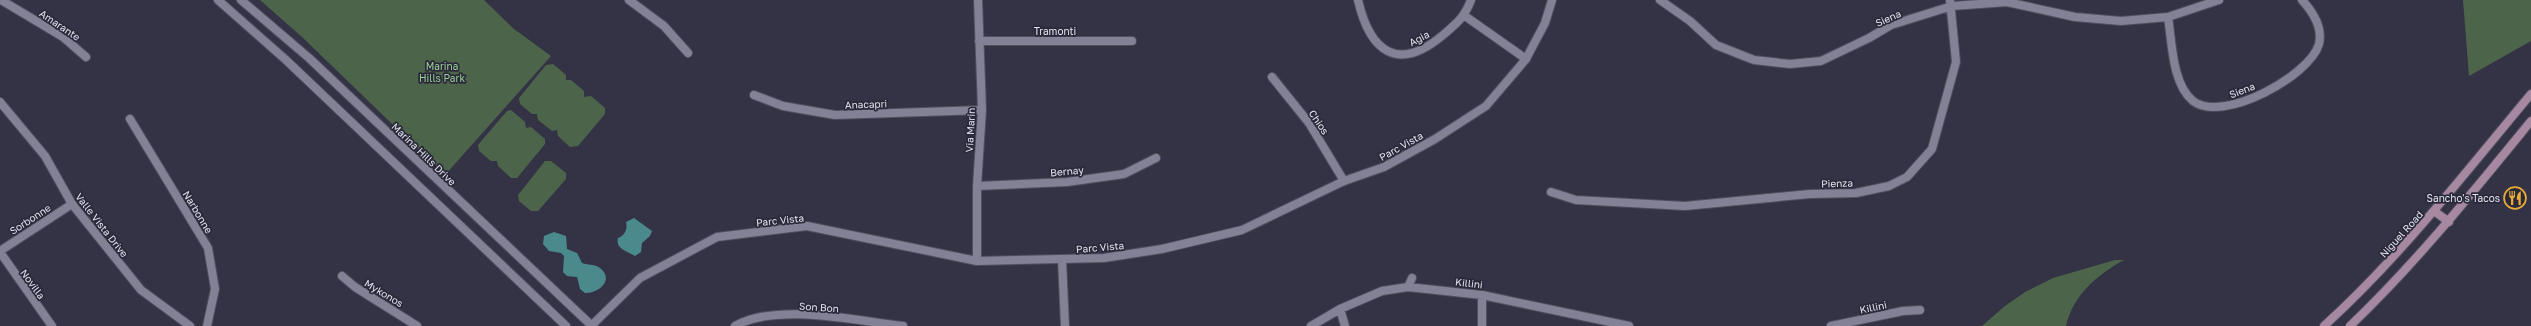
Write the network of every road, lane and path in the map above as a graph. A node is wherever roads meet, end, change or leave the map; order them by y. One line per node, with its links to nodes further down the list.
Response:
1 (1, 0): 18 (street, Amarante)
2 (218, 0): 48 (street)
3 (240, 0): 49 (street, Marina Hills Drive)
4 (629, 0): 17 (street)
5 (978, 0): 15 (street, Via Marin)
6 (1358, 0): 13 (street, Agia)
7 (1471, 0): 13 (street, Agia)
8 (1552, 0): 19 (street, Parc Vista)
9 (1660, 0): 12 (street, Siena)
10 (2219, 0): 14 (street, Siena)
11 (2302, 0): 14 (street, Siena)
12 (1951, 3): 14 (street, Siena); 30 (street, Pienza)
13 (1465, 16): 19 (street)
14 (2168, 17)
15 (979, 41): 16 (street, Tramonti); 24 (street, Via Marin)
16 (1132, 41)
17 (688, 53)
18 (86, 57)
19 (1526, 59): 28 (street, Parc Vista)
20 (1272, 77): 28 (street, Chios)
21 (2531, 94): 32 (main road, Niguel Road)
22 (754, 95): 24 (street, Anacapri)
23 (0, 102): 31 (street, Valle Vista Drive)
24 (982, 110): 29 (street, Via Marin)
25 (130, 119): 46 (street, Narbonne)
26 (2531, 121): 33 (main road)
27 (1156, 158): 29 (street, Bernay)
28 (1344, 181): 35 (street, Parc Vista)
29 (977, 186): 36 (street, Via Marin)
30 (1551, 192)
31 (72, 204): 34 (street, Sorbonne); 45 (street, Valle Vista Drive)
32 (2434, 211): 33 (main road); 58 (main road, Niguel Road)
33 (2449, 222): 59 (main road)
34 (0, 252): 44 (street, Novilla)
35 (1062, 260): 36 (street, Parc Vista); 52 (street)
36 (976, 261): 49 (street, Parc Vista)
37 (342, 276): 47 (street, Mykonos)
38 (1412, 278): 39 (street)
39 (1408, 287): 40 (street, Killini); 41 (street, Killini)
40 (1482, 295): 43 (street, Killini); 55 (street)
41 (1340, 309): 53 (street, Killini); 54 (street)
42 (1920, 310): 57 (street, Killini)
43 (1596, 322): 56 (street, Killini)
44 (52, 326)
45 (190, 326)
46 (207, 326)
47 (417, 326)
48 (566, 326)
49 (592, 326)
50 (735, 326): 51 (street, Son Bon)
51 (904, 326)
52 (1065, 326)
53 (1311, 326)
54 (1345, 326)
55 (1482, 326)
56 (1629, 326)
57 (1831, 326)
58 (2324, 326)
59 (2350, 326)

